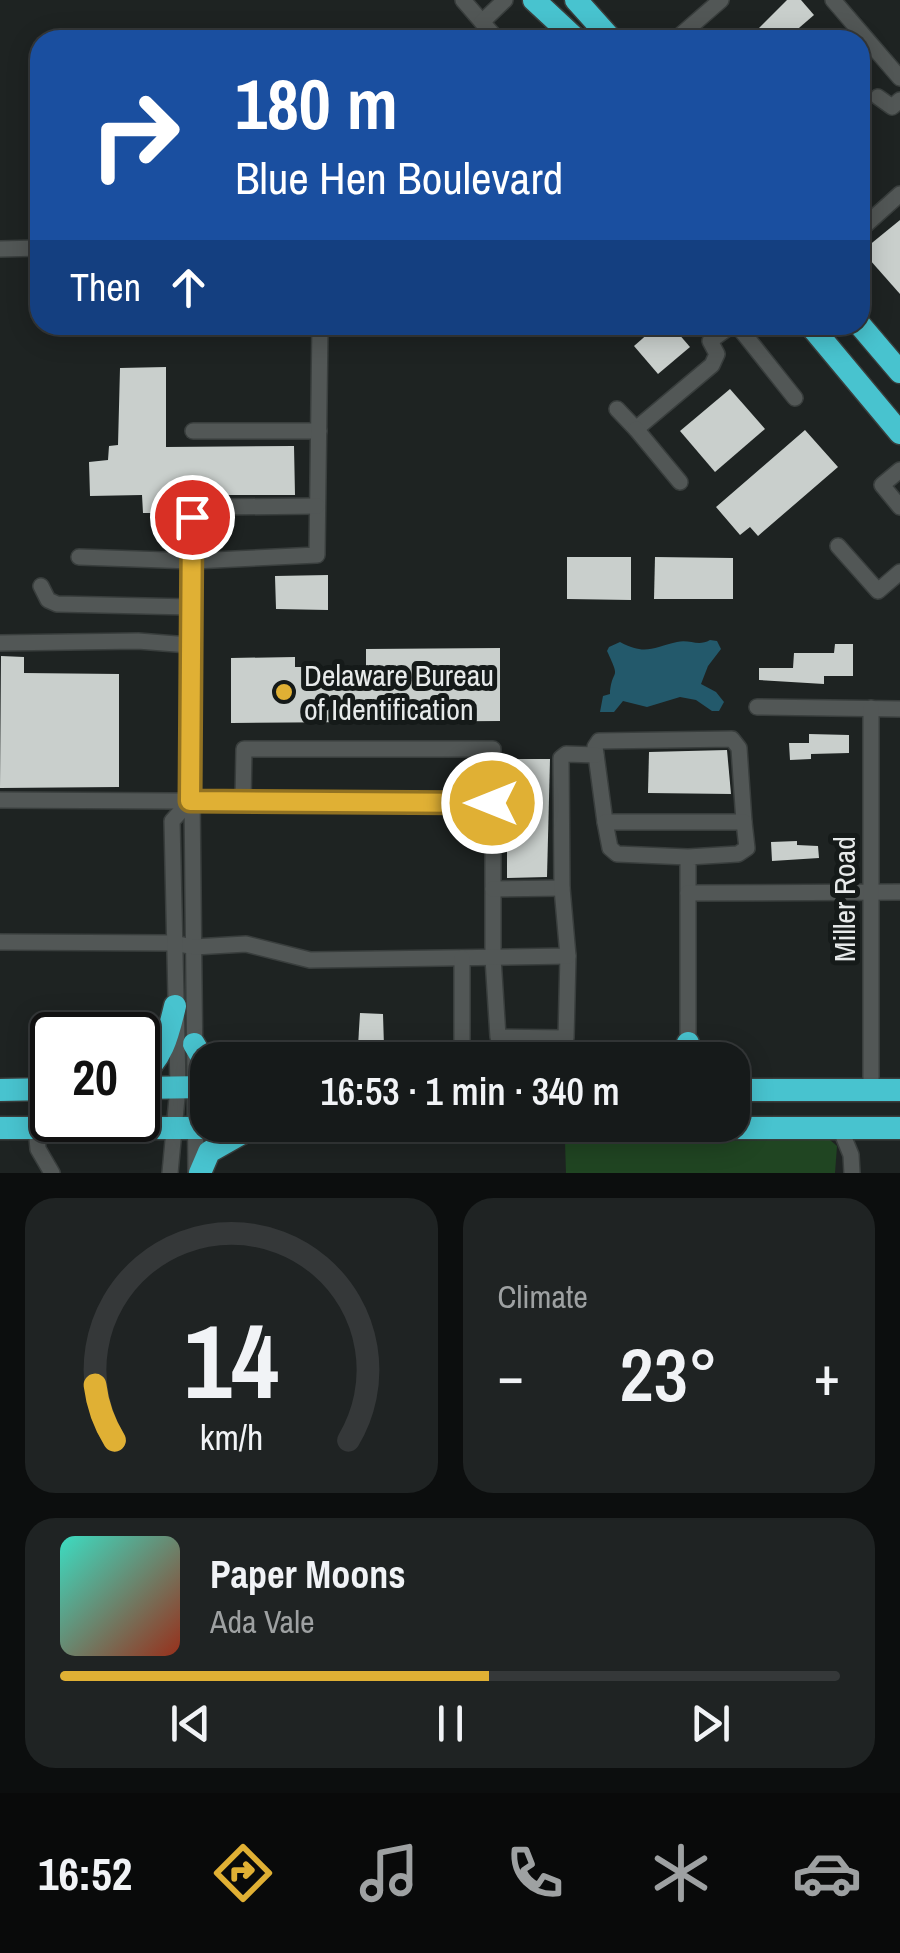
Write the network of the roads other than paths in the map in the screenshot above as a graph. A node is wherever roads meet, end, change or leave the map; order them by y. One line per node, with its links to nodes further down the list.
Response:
1 (462, 0): 7 (street)
2 (505, 0): 7 (street)
3 (532, 0): 9 (highway); 10 (highway)
4 (576, 0): 11 (highway)
5 (721, 0): 12 (street)
6 (833, 0): 13 (street)
7 (482, 22): 8 (street)
8 (488, 30)
9 (554, 30)
10 (566, 30)
11 (603, 30)
12 (686, 30)
13 (859, 30)
14 (870, 43): 15 (street)
15 (900, 78)
16 (878, 96): 17 (street)
17 (900, 100)
18 (900, 194): 19 (street)
19 (870, 221)
20 (30, 248): 21 (street)
21 (0, 249)
22 (320, 335): 31 (street)
23 (720, 335): 30 (street)
24 (743, 335): 28 (street)
25 (818, 335): 33 (highway)
26 (869, 335): 27 (highway)
27 (900, 372)
28 (795, 398)
29 (617, 409): 30 (street)
30 (636, 429): 35 (street)
31 (318, 430): 32 (street); 36 (street)
32 (193, 431)
33 (900, 432)
34 (900, 470): 37 (street)
35 (680, 482)
36 (317, 506): 40 (street); 40 (street)
37 (900, 507)
38 (838, 546): 41 (street)
39 (79, 557): 40 (street)
40 (192, 561): 43 (street)
41 (900, 572)
42 (42, 586): 43 (street)
43 (190, 607): 45 (street)
44 (0, 643): 45 (street)
45 (190, 644): 51 (street)
46 (757, 707): 47 (street)
47 (872, 708): 48 (street); 59 (street, Miller Road)
48 (900, 708)
49 (596, 756): 54 (street); 55 (street); 57 (street)
50 (0, 800): 51 (street)
51 (190, 801): 52 (street); 63 (street); 64 (street)
52 (243, 801): 53 (street); 53 (street)
53 (492, 803): 58 (street)
54 (605, 822): 55 (street); 56 (street)
55 (744, 822): 56 (street)
56 (688, 857): 61 (street)
57 (562, 888): 58 (street); 65 (street)
58 (493, 889): 67 (street)
59 (872, 892): 60 (street); 61 (street); 79 (street, Miller Road)
60 (900, 892)
61 (688, 893): 71 (street)
62 (0, 942): 63 (street)
63 (174, 943): 64 (street); 68 (street)
64 (194, 947): 66 (street); 69 (street)
65 (568, 956): 67 (street); 67 (street)
66 (462, 958): 67 (street); 70 (street)
67 (493, 958)
68 (176, 1006): 72 (highway); 73 (street)
69 (194, 1042)
70 (458, 1042)
71 (687, 1042)
72 (160, 1054)
73 (190, 1057)
74 (190, 1083): 75 (highway)
75 (160, 1086)
76 (30, 1089): 77 (highway)
77 (0, 1090)
78 (750, 1090): 79 (highway)
79 (871, 1090): 80 (highway); 88 (highway)
80 (900, 1090)
81 (190, 1108): 83 (street)
82 (160, 1127): 83 (highway)
83 (185, 1127): 84 (highway); 93 (street); 94 (street)
84 (190, 1127)
85 (0, 1128): 86 (highway)
86 (30, 1128)
87 (750, 1128): 88 (highway)
88 (840, 1128): 89 (highway); 95 (street)
89 (900, 1128)
90 (37, 1142): 92 (street)
91 (225, 1142): 94 (highway)
92 (52, 1173)
93 (170, 1173)
94 (198, 1173)
95 (852, 1173)

